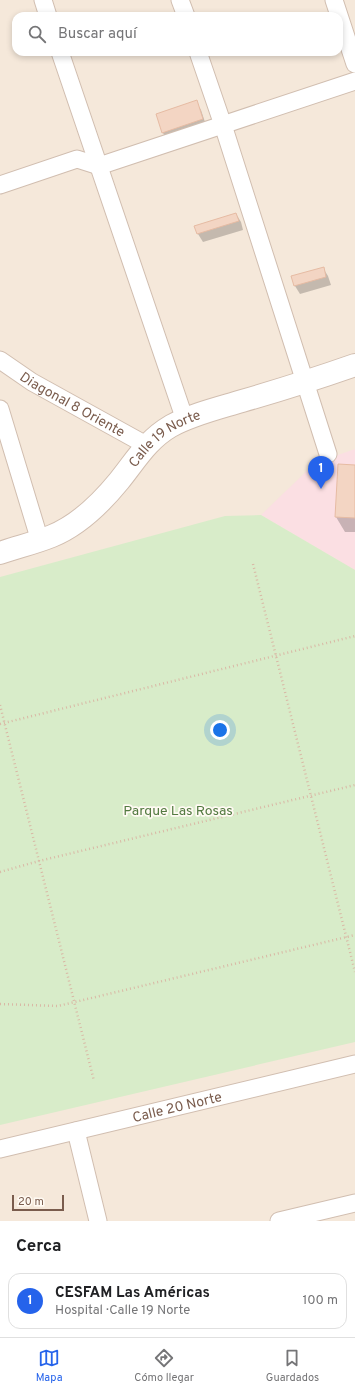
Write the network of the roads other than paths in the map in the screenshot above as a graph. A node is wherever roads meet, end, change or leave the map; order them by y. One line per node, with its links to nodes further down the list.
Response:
1 (43, 0): 4 (street)
2 (180, 0): 5 (street)
3 (334, 0): 6 (street)
4 (47, 12)
5 (184, 12)
6 (338, 12)
7 (343, 27): 10 (street)
8 (61, 56): 13 (street)
9 (199, 56): 12 (street)
10 (355, 64)
11 (355, 81): 12 (street)
12 (223, 125): 13 (street); 17 (street)
13 (99, 166): 14 (street); 19 (street)
14 (0, 185)
15 (0, 360): 20 (street, Diagonal 8 Oriente)
16 (355, 364): 17 (street, Calle 19 Norte)
17 (304, 382): 19 (street, Calle 19 Norte); 21 (street)
18 (0, 409): 22 (street)
19 (185, 420): 20 (street, Calle 19 Norte)
20 (146, 445): 22 (street, Calle 19 Norte)
21 (328, 454)
22 (40, 541): 23 (street, Calle 19 Norte)
23 (0, 553)
24 (355, 1064): 25 (street, Calle 20 Norte)
25 (76, 1131): 26 (street, Calle 20 Norte); 29 (street)
26 (0, 1149)
27 (355, 1203): 28 (street)
28 (300, 1219): 30 (street)
29 (98, 1221)
30 (279, 1221)

